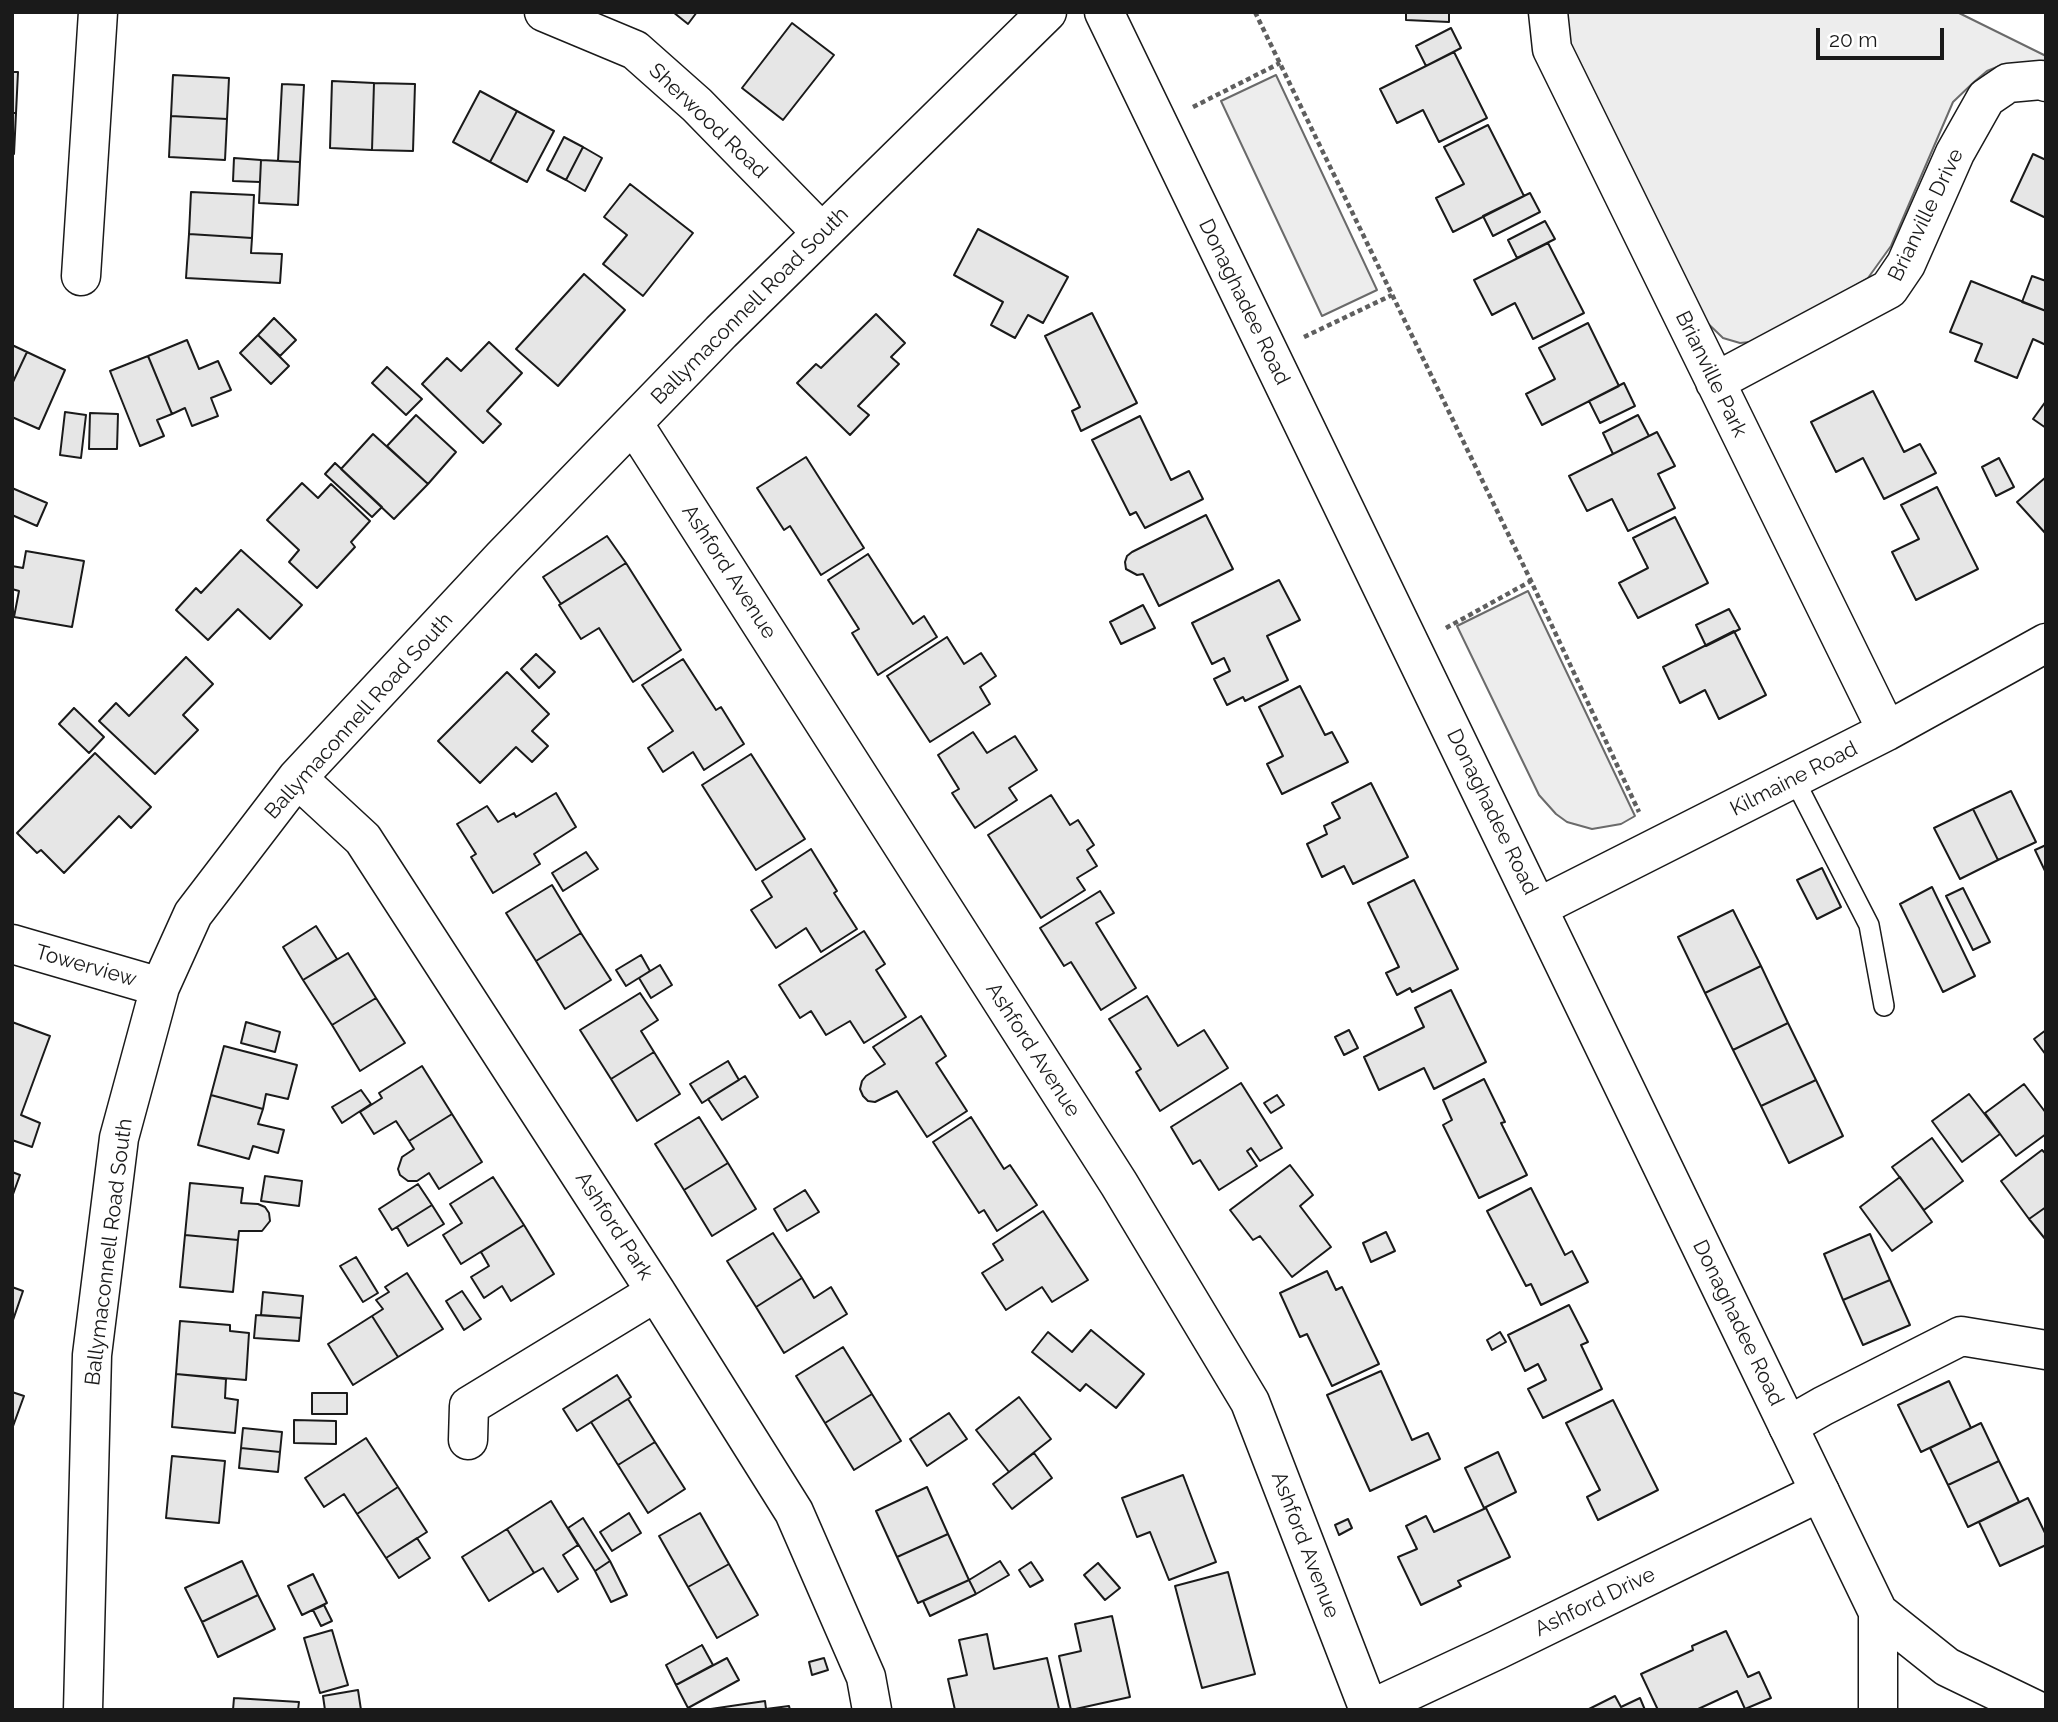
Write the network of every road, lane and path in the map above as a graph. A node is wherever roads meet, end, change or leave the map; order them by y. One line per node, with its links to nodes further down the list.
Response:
1 (98, 12): 11 (street)
2 (544, 12): 10 (street, Sherwood Road)
3 (1047, 12): 10 (street, Ballymaconnell Road South)
4 (1104, 12): 9 (street, Donaghadee Road)
5 (1255, 12): 7 (path)
6 (1548, 12): 14 (street, Brianville Park)
7 (1280, 63): 9 (path); 12 (path)
8 (2046, 82): 14 (street, Brianville Drive)
9 (1158, 125): 13 (street, Donaghadee Road)
10 (821, 232): 15 (street, Ballymaconnell Road South)
11 (81, 276)
12 (1392, 295): 13 (path); 16 (path)
13 (1268, 354): 18 (street, Donaghadee Road)
14 (1715, 382): 19 (street, Brianville Park)
15 (633, 424): 20 (street, Ballymaconnell Road South); 35 (street, Ashford Avenue)
16 (1531, 581): 18 (path); 22 (path)
17 (2046, 643): 19 (street, Kilmaine Road)
18 (1411, 648): 23 (street, Donaghadee Road)
19 (1887, 731): 21 (street, Kilmaine Road)
20 (297, 778): 25 (street, Ballymaconnell Road South); 27 (street, Ashford Park)
21 (1794, 779): 23 (street, Kilmaine Road); 26 (lane)
22 (1642, 818)
23 (1539, 907): 29 (street, Donaghadee Road)
24 (12, 944): 25 (street, Towerview)
25 (160, 987): 33 (street, Ballymaconnell Road South)
26 (1884, 1006)
27 (656, 1292): 30 (street); 34 (street, Ashford Park)
28 (2046, 1350): 29 (street)
29 (1788, 1426): 31 (street, Donaghadee Road)
30 (468, 1440)
31 (1820, 1492): 32 (street, Donaghadee Road); 35 (street, Ashford Drive)
32 (1878, 1612): 36 (street, Donaghadee Road); 37 (street, Donaghadee Road)
33 (83, 1710)
34 (872, 1710)
35 (1369, 1710)
36 (1878, 1710)
37 (2036, 1710)

